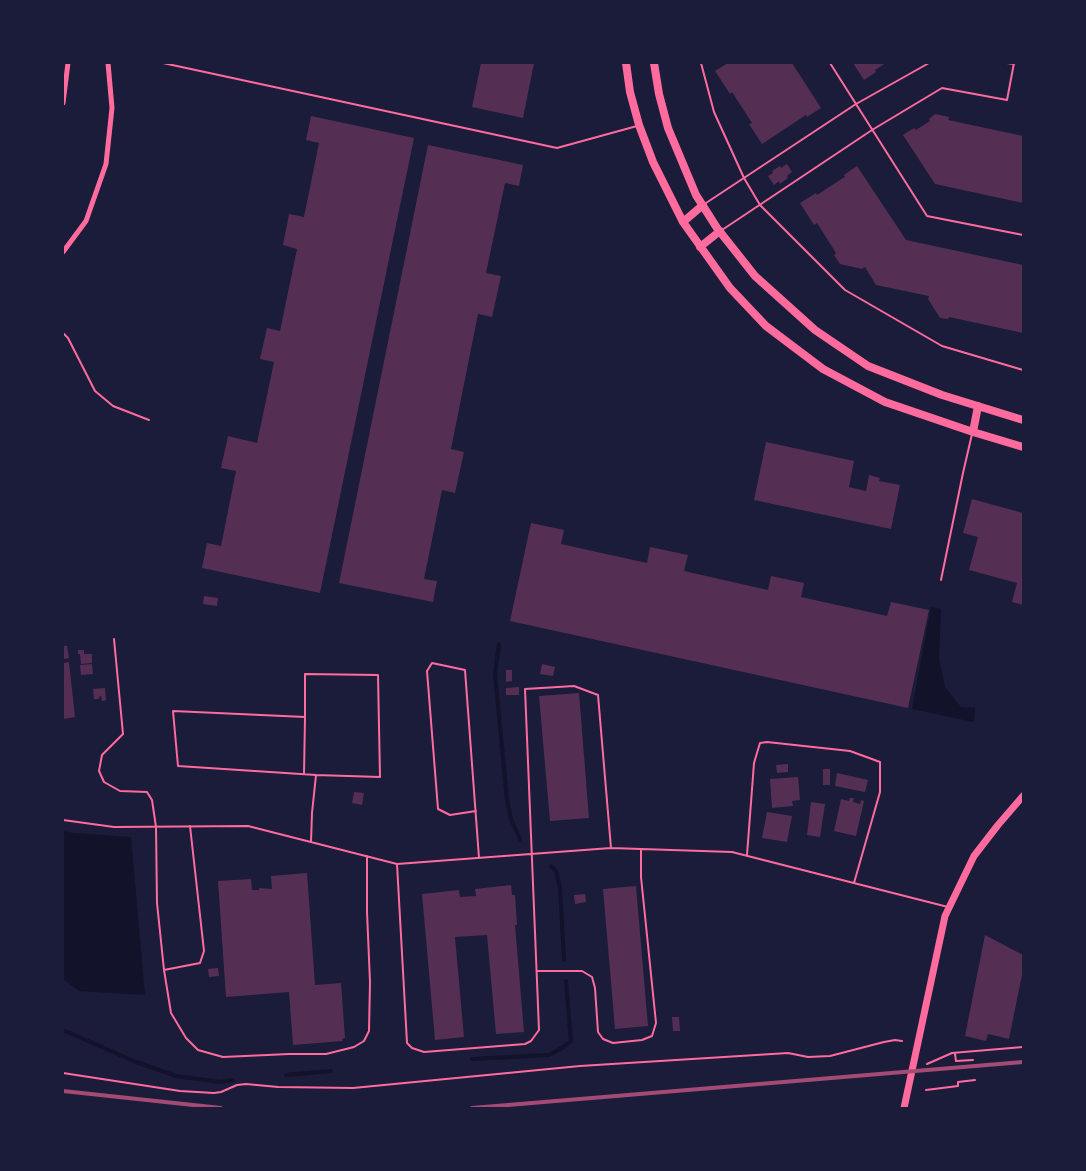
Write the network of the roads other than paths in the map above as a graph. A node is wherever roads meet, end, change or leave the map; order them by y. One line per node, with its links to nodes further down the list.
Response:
1 (68, 63): 11 (street)
2 (108, 63): 22 (street)
3 (163, 63): 13 (lane)
4 (626, 63): 13 (main road)
5 (654, 63): 16 (main road)
6 (701, 63): 15 (lane)
7 (830, 63): 12 (lane)
8 (929, 63): 12 (lane)
9 (1007, 63): 10 (lane)
10 (1014, 64): 14 (lane)
11 (63, 103)
12 (856, 104): 14 (lane); 15 (lane)
13 (639, 125): 18 (main road)
14 (872, 130): 17 (lane); 20 (lane)
15 (744, 178): 16 (lane); 17 (lane)
16 (703, 205): 18 (main road); 19 (main road)
17 (760, 205): 19 (lane); 24 (lane)
18 (683, 222): 21 (main road)
19 (720, 231): 21 (main road); 25 (main road)
20 (1023, 235)
21 (700, 247): 28 (main road)
22 (63, 252)
23 (63, 333): 26 (lane)
24 (1023, 370)
25 (978, 406): 27 (main road); 28 (main road)
26 (149, 420)
27 (1023, 420)
28 (973, 432): 29 (main road); 30 (lane)
29 (1023, 447)
30 (941, 580)
31 (114, 639): 39 (lane)
32 (305, 717): 33 (lane); 33 (lane); 34 (lane)
33 (304, 774): 34 (lane)
34 (316, 775): 40 (lane)
35 (1023, 796): 49 (street)
36 (476, 811): 36 (lane); 46 (lane)
37 (63, 820): 39 (lane)
38 (190, 826): 39 (lane); 40 (lane); 50 (lane)
39 (156, 827): 50 (lane)
40 (311, 842): 44 (lane)
41 (611, 848): 42 (lane); 43 (lane); 43 (lane)
42 (641, 849): 45 (lane); 51 (lane)
43 (532, 853): 46 (lane); 51 (lane)
44 (367, 856): 47 (lane); 50 (lane)
45 (747, 856): 48 (lane); 48 (lane)
46 (480, 858): 47 (lane)
47 (397, 864): 51 (lane)
48 (854, 883): 49 (lane)
49 (948, 907): 52 (street)
50 (164, 970)
51 (537, 971)
52 (903, 1108)

